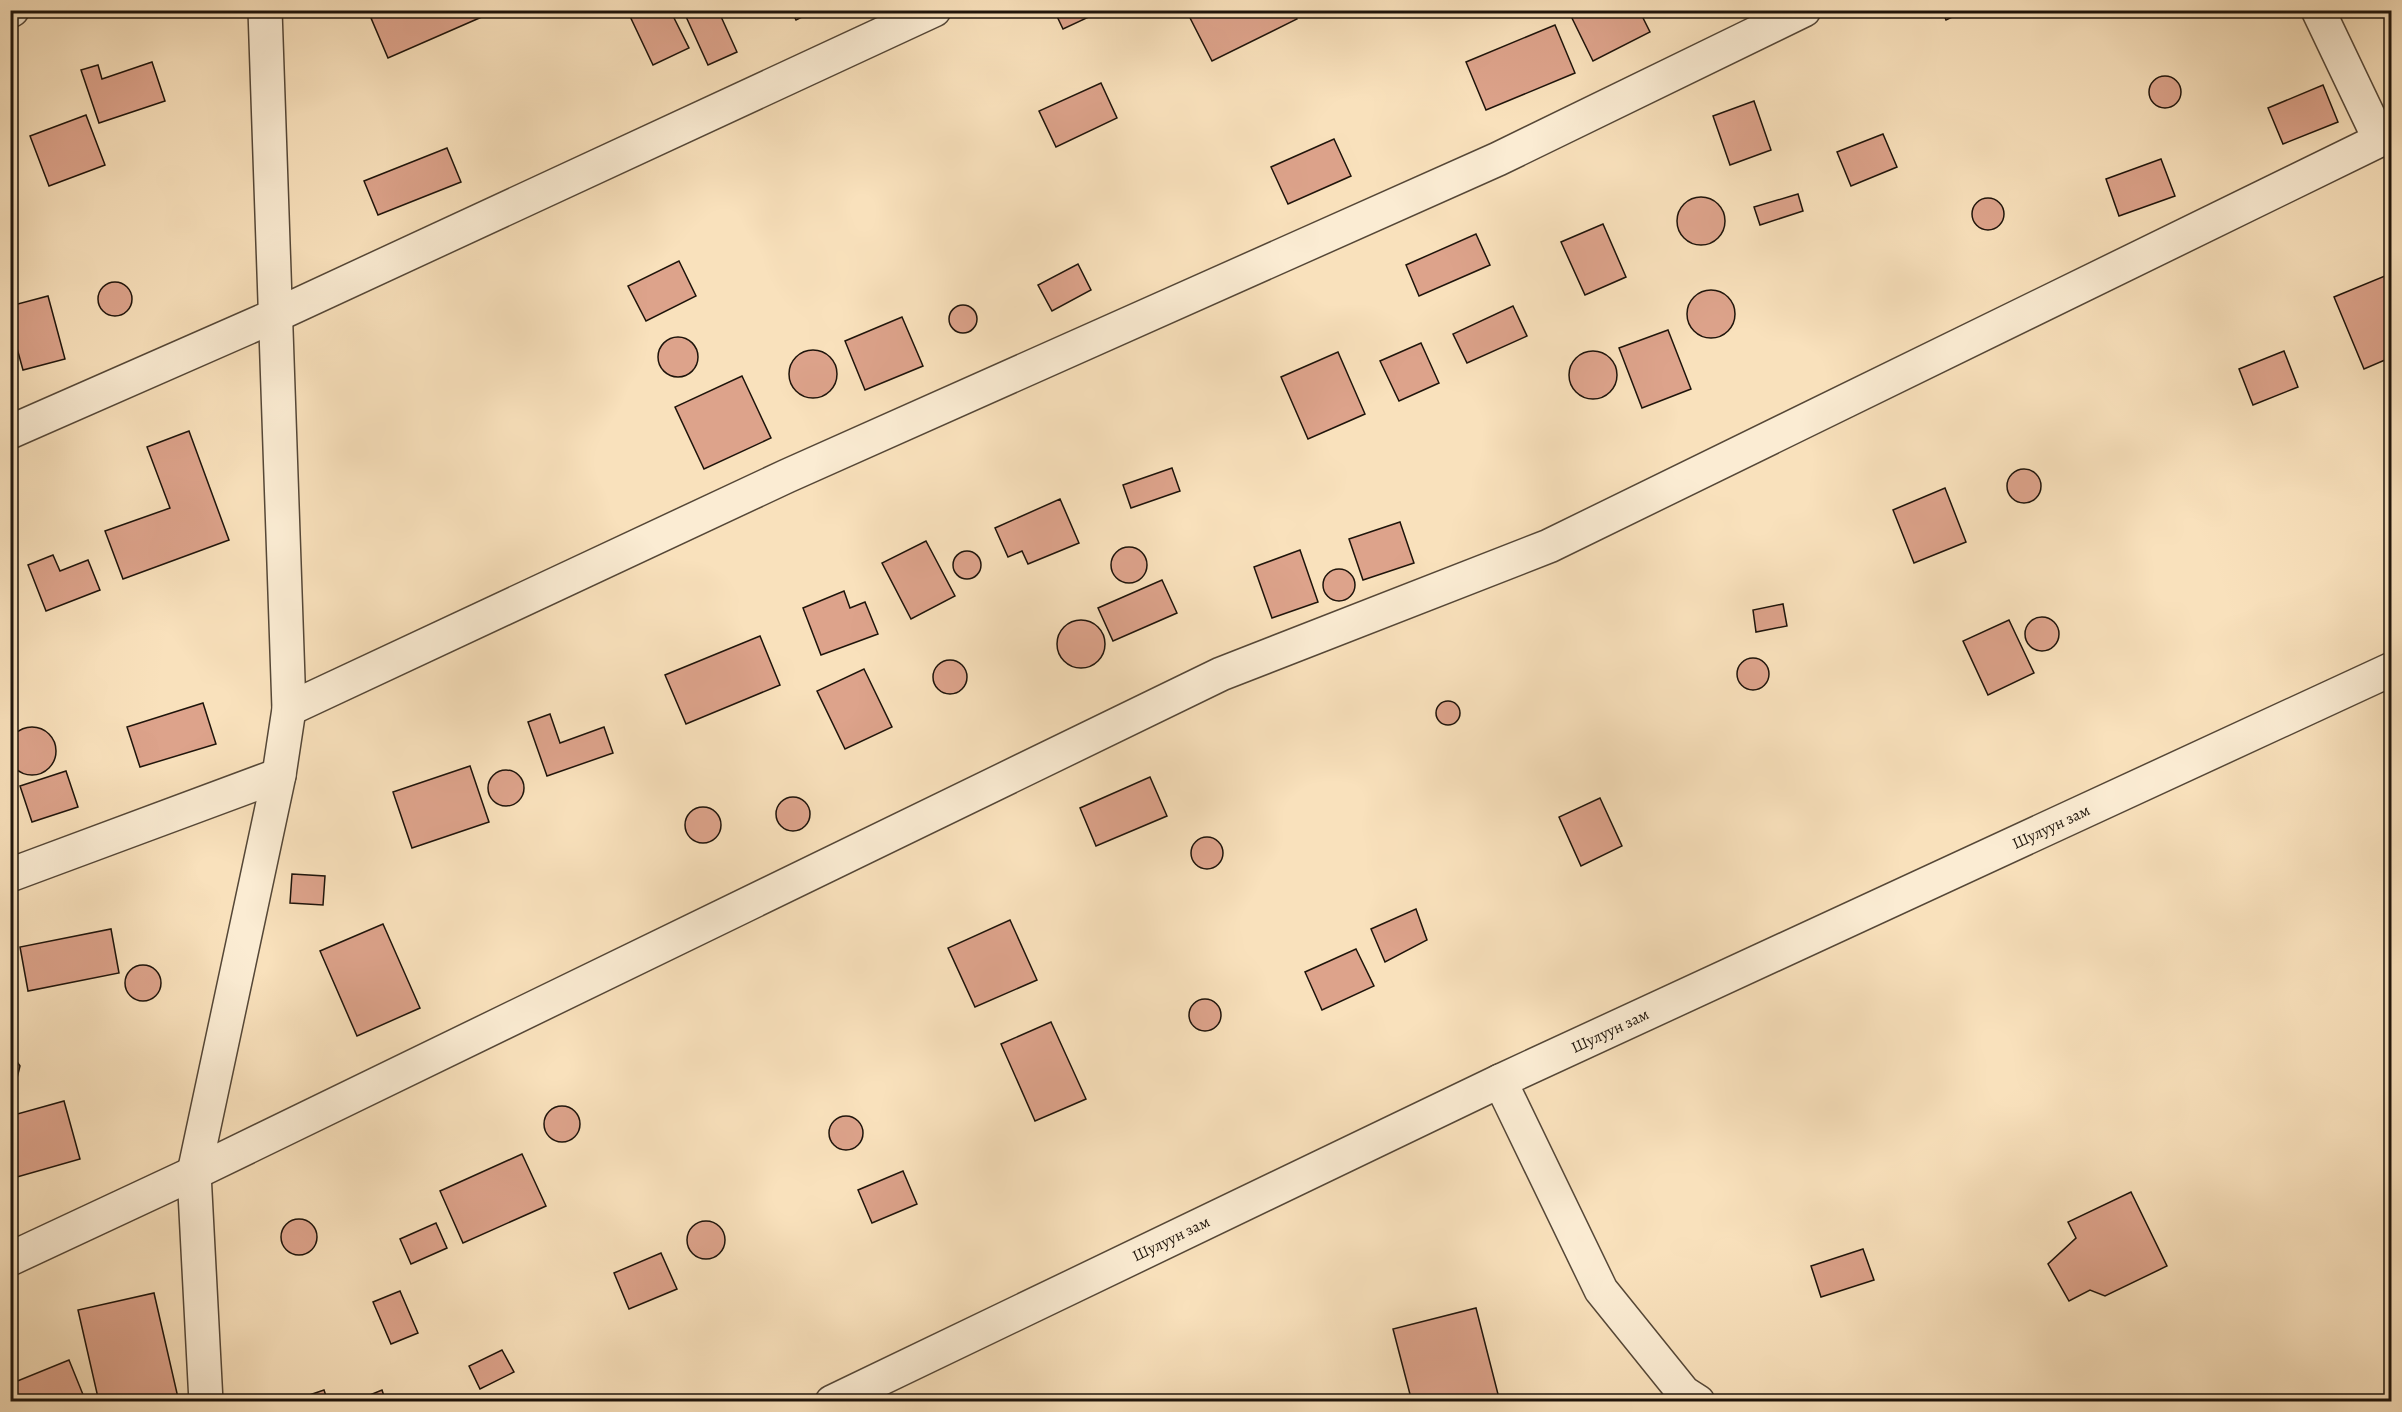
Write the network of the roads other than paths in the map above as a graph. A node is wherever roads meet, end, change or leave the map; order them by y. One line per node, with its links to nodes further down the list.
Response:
1 (265, 10): 6 (street)
2 (934, 10): 6 (street)
3 (1804, 10): 9 (street)
4 (2318, 10): 5 (street)
5 (2386, 137): 13 (street)
6 (274, 316): 7 (street); 9 (street)
7 (10, 432)
8 (2391, 669): 12 (street, Шулуун зам)
9 (289, 709): 10 (street)
10 (279, 776): 11 (street); 13 (street)
11 (10, 875)
12 (1500, 1081): 16 (street, Шулуун зам); 17 (street)
13 (194, 1173): 14 (street); 15 (street)
14 (10, 1259)
15 (206, 1401)
16 (832, 1401)
17 (1698, 1401)

